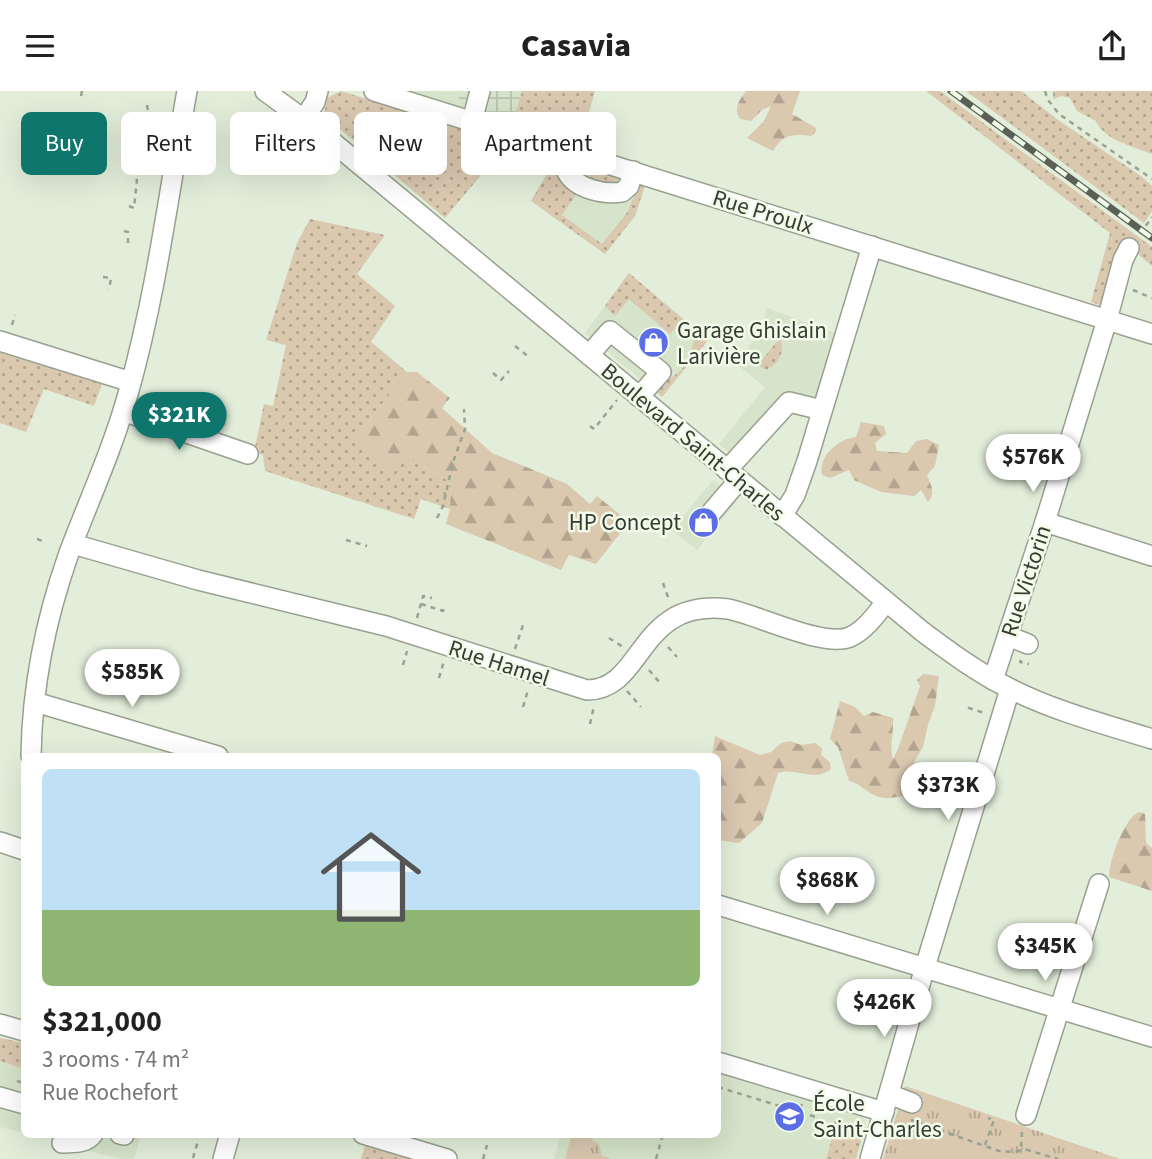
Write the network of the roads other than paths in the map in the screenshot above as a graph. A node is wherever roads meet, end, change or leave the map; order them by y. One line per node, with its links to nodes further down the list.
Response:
1 (187, 91): 21 (street)
2 (265, 91): 7 (street, Boulevard Saint-Charles)
3 (318, 91): 8 (street)
4 (374, 91): 6 (street, Rue Proulx)
5 (480, 91): 9 (street)
6 (396, 94): 10 (street, Rue Proulx)
7 (294, 112)
8 (309, 112)
9 (474, 112)
10 (461, 117)
11 (340, 149): 20 (street, Boulevard Saint-Charles)
12 (616, 166): 13 (street, Rue Proulx)
13 (632, 171): 14 (street); 15 (street, Rue Proulx)
14 (569, 175)
15 (872, 246): 17 (street, Rue Proulx); 23 (street)
16 (1129, 248): 17 (street, Rue Victorin)
17 (1107, 320): 18 (street, Rue Proulx); 29 (street, Rue Victorin)
18 (1152, 334)
19 (0, 341): 21 (street)
20 (589, 355): 22 (street, Boulevard Saint-Charles); 22 (street)
21 (131, 383): 24 (street)
22 (639, 397): 26 (street, Boulevard Saint-Charles)
23 (822, 409): 26 (street); 28 (street)
24 (123, 411): 25 (street); 30 (street)
25 (248, 454)
26 (733, 475): 27 (street); 28 (street, Boulevard Saint-Charles)
27 (710, 514)
28 (782, 516): 32 (street, Boulevard Saint-Charles)
29 (1045, 522): 31 (street); 33 (street, Rue Victorin)
30 (73, 544): 32 (street, Rue Hamel); 36 (street)
31 (1152, 556)
32 (885, 603): 35 (street, Boulevard Saint-Charles)
33 (1008, 636): 34 (street); 35 (street, Rue Victorin)
34 (1026, 656)
35 (1002, 684): 37 (street, Boulevard Saint-Charles); 44 (street, Rue Victorin)
36 (35, 702): 38 (street); 39 (street)
37 (1152, 739)
38 (32, 753)
39 (208, 753)
40 (0, 842): 41 (street)
41 (21, 849)
42 (1099, 884): 45 (street)
43 (721, 906): 44 (street)
44 (925, 967): 45 (street); 51 (street, Rue Victorin)
45 (1059, 1009): 48 (street); 54 (street)
46 (0, 1024): 47 (street)
47 (21, 1030)
48 (1152, 1037)
49 (721, 1063): 51 (street)
50 (1, 1102): 52 (street)
51 (886, 1103): 53 (street); 61 (street, Rue Victorin)
52 (21, 1104)
53 (909, 1111)
54 (1026, 1115)
55 (90, 1138): 58 (street)
56 (229, 1138): 59 (street)
57 (376, 1138): 60 (street)
58 (62, 1145)
59 (223, 1159)
60 (447, 1159)
61 (870, 1159)

